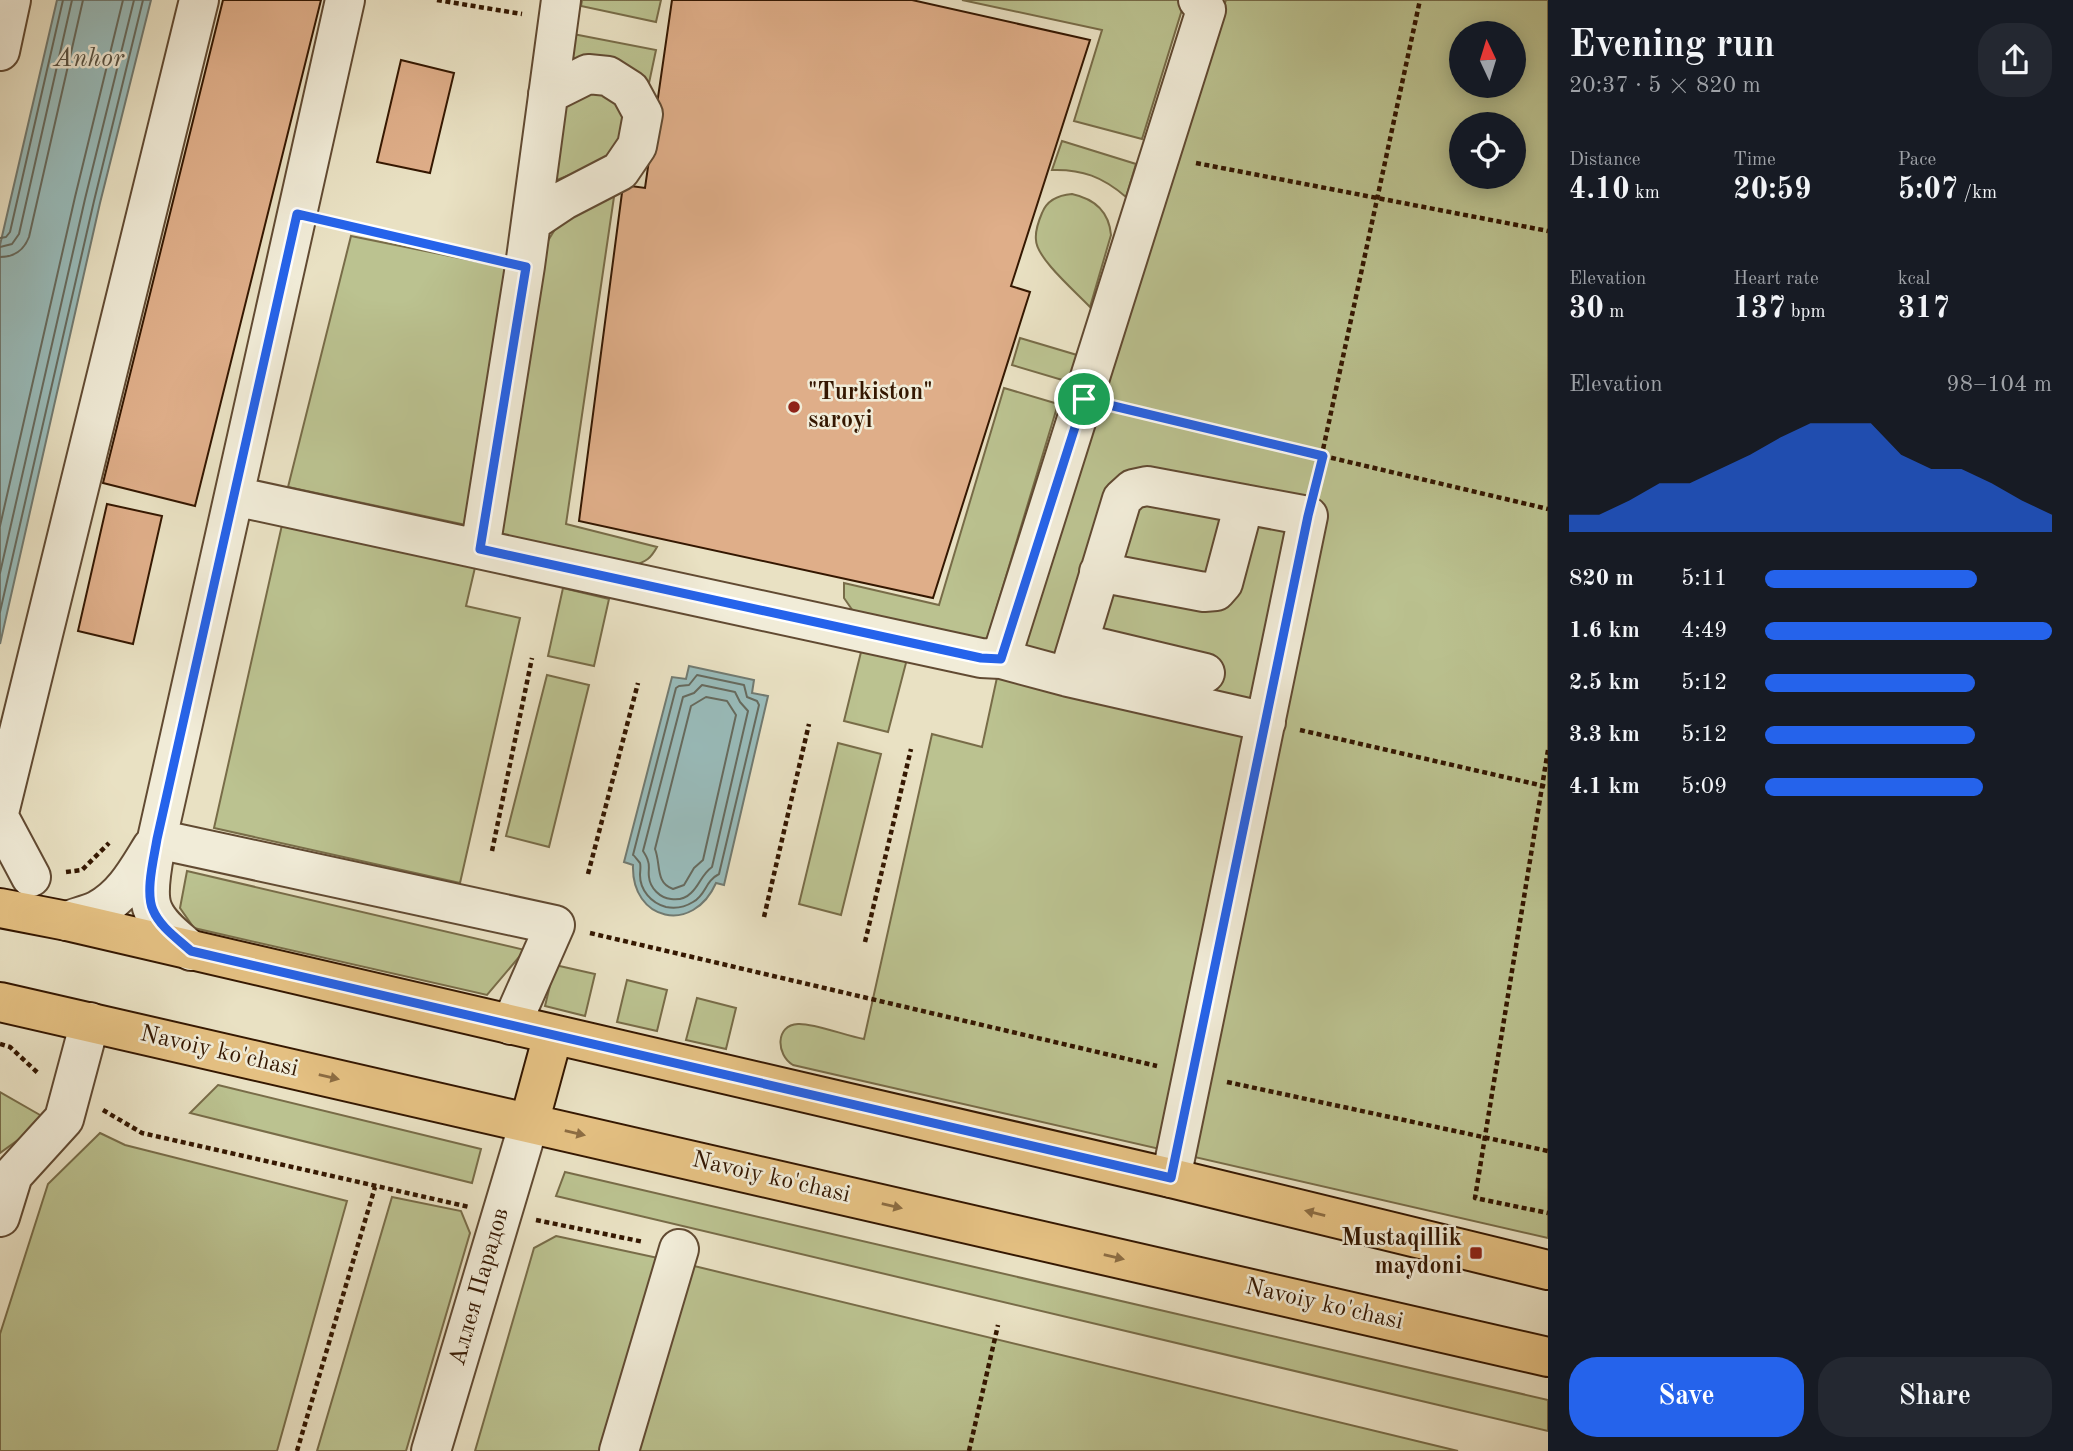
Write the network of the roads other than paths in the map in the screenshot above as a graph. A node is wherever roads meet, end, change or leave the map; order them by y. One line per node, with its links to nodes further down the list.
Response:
1 (11, 0): 6 (street)
2 (199, 0): 17 (street)
3 (345, 0): 9 (street)
4 (1198, 0): 13 (street)
5 (560, 10): 7 (street)
6 (0, 51)
7 (548, 94): 8 (street); 8 (street)
8 (531, 222): 11 (street)
9 (234, 496): 11 (street); 19 (street)
10 (1244, 504): 12 (street); 12 (street); 16 (street)
11 (480, 549): 13 (street)
12 (1099, 572): 14 (street)
13 (1001, 659): 14 (street)
14 (1073, 660): 15 (street); 16 (street)
15 (1205, 673)
16 (1266, 722): 29 (street)
17 (0, 809)
18 (0, 819): 20 (street)
19 (157, 839): 22 (street); 23 (street); 26 (street)
20 (32, 877)
21 (11, 910): 22 (main road)
22 (67, 921): 23 (main road)
23 (191, 951): 26 (main road)
24 (0, 1002): 25 (main road, Navoiy ko'chasi)
25 (90, 1022): 28 (main road, Navoiy ko'chasi, one-way to 28); 30 (street)
26 (511, 1026): 27 (main road)
27 (553, 1035): 28 (main road); 29 (main road)
28 (528, 1123): 33 (main road, Navoiy ko'chasi, one-way to 33); 34 (street, Аллея Парадов)
29 (1171, 1178): 32 (main road, one-way to 29)
30 (0, 1217)
31 (679, 1249): 35 (street)
32 (1548, 1270)
33 (1545, 1356)
34 (431, 1451)
35 (619, 1451)

